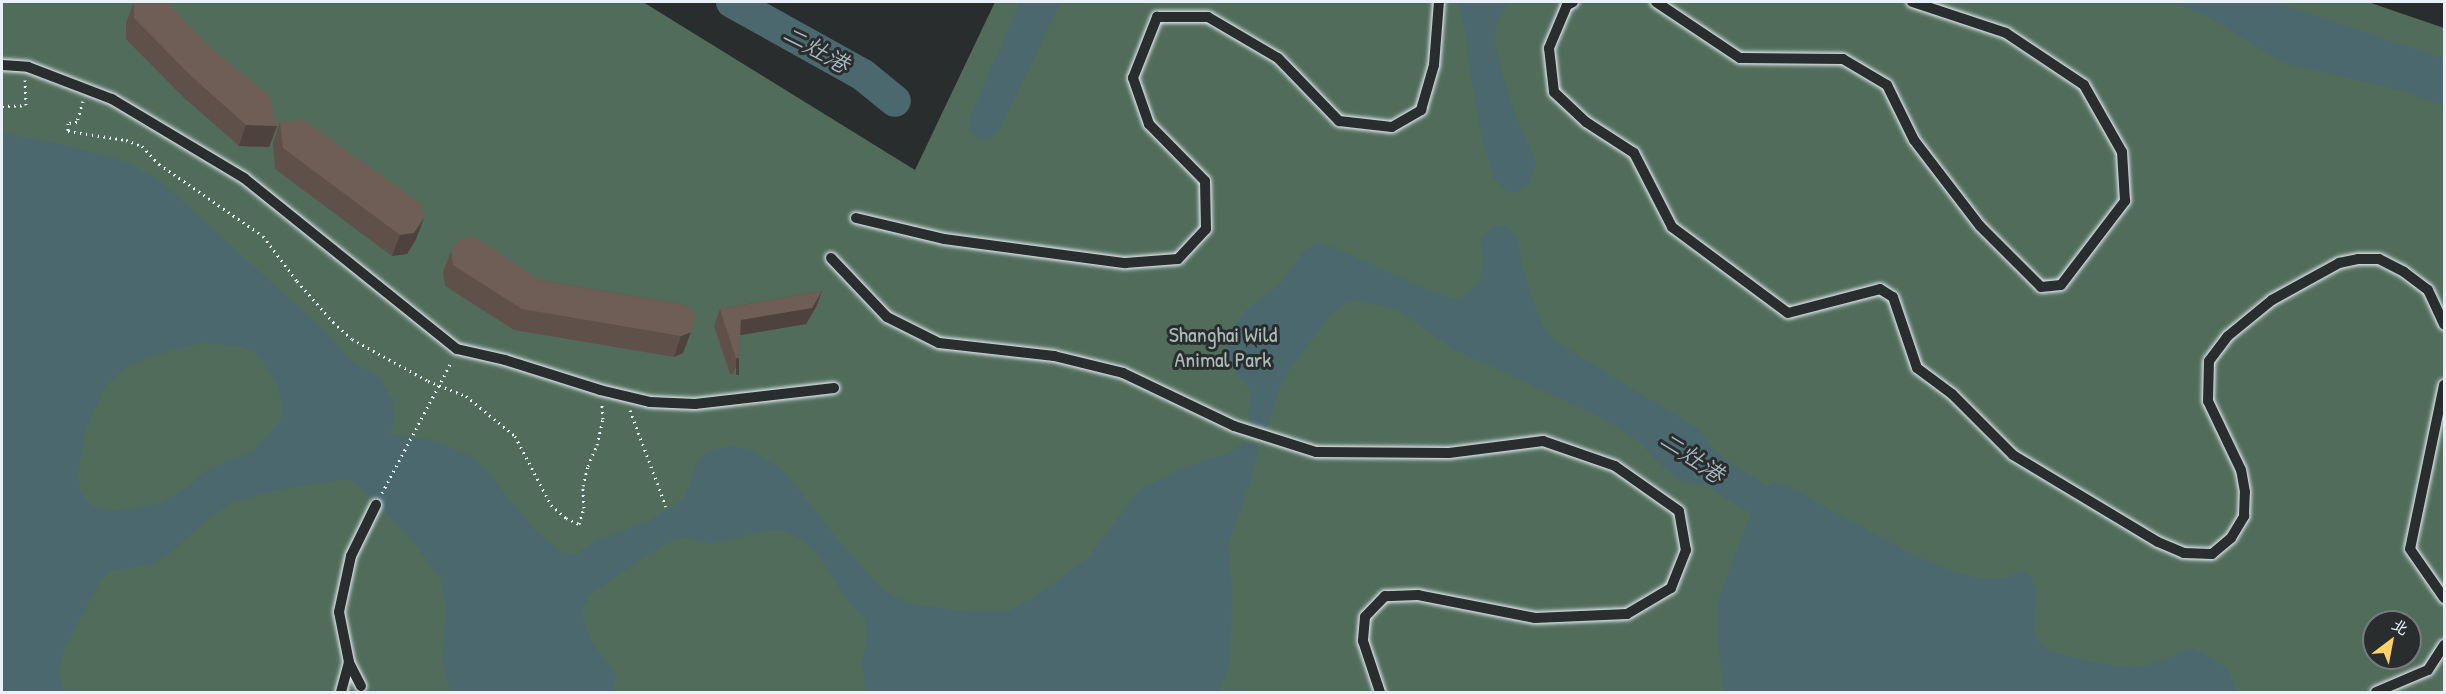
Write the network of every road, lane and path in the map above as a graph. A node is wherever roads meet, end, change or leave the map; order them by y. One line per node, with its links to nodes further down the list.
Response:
1 (1439, 2): 9 (lane)
2 (1574, 2): 11 (lane)
3 (1656, 2): 4 (lane)
4 (1912, 2)
5 (2, 65): 12 (lane)
6 (35, 82): 8 (path)
7 (84, 98): 14 (path)
8 (2, 106)
9 (856, 218)
10 (831, 258): 25 (lane)
11 (2445, 324)
12 (457, 349): 14 (path); 16 (lane)
13 (2445, 385): 20 (lane)
14 (441, 386): 16 (path); 18 (path)
15 (834, 388): 17 (lane)
16 (600, 390): 17 (lane)
17 (626, 397): 19 (path)
18 (376, 505): 22 (lane)
19 (666, 507)
20 (2445, 598)
21 (2445, 645): 26 (lane)
22 (350, 662): 23 (lane); 24 (lane)
23 (361, 686)
24 (341, 693)
25 (1380, 693)
26 (2376, 693)

